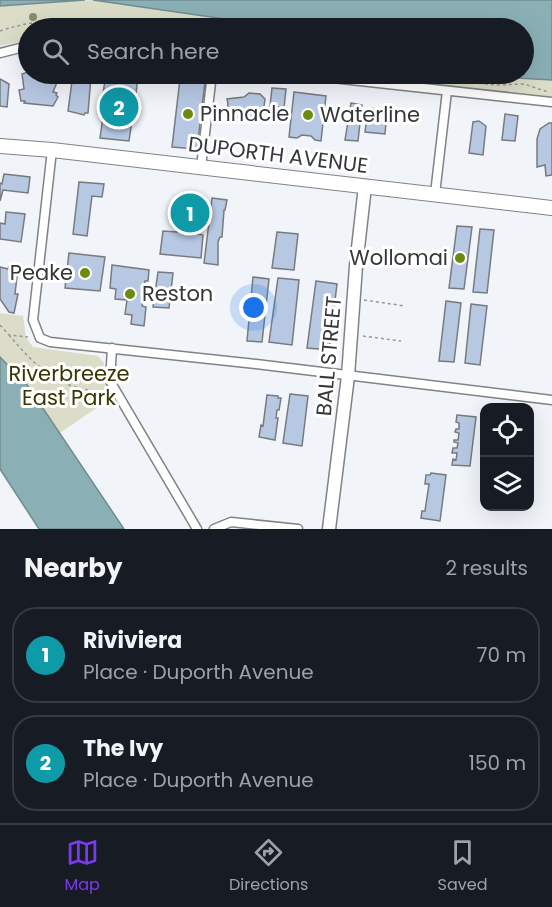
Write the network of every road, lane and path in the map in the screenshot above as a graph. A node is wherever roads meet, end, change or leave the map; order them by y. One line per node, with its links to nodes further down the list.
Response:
1 (18, 28): 2 (path)
2 (0, 31)
3 (18, 48): 4 (street)
4 (0, 53)
5 (211, 84): 15 (street)
6 (385, 84): 10 (street)
7 (485, 84): 9 (path)
8 (524, 84): 11 (path)
9 (524, 84)
10 (447, 91): 12 (street); 17 (street)
11 (552, 92)
12 (552, 102)
13 (0, 146): 14 (main road, DUPORTH AVENUE)
14 (52, 150): 15 (main road, DUPORTH AVENUE); 24 (street)
15 (201, 167): 16 (main road, DUPORTH AVENUE)
16 (365, 186): 17 (main road, DUPORTH AVENUE); 19 (main road, BALL STREET)
17 (435, 194): 18 (main road, DUPORTH AVENUE)
18 (552, 208)
19 (353, 299): 20 (path); 23 (main road, BALL STREET)
20 (405, 306)
21 (0, 325): 22 (path)
22 (9, 334): 24 (path); 29 (path)
23 (350, 335): 25 (path); 27 (main road, BALL STREET)
24 (40, 338): 26 (street)
25 (401, 341)
26 (112, 348): 27 (street); 30 (street)
27 (348, 376): 28 (street); 33 (main road, BALL STREET)
28 (552, 400)
29 (113, 401)
30 (197, 529)
31 (214, 529): 32 (street)
32 (298, 529)
33 (329, 529)

